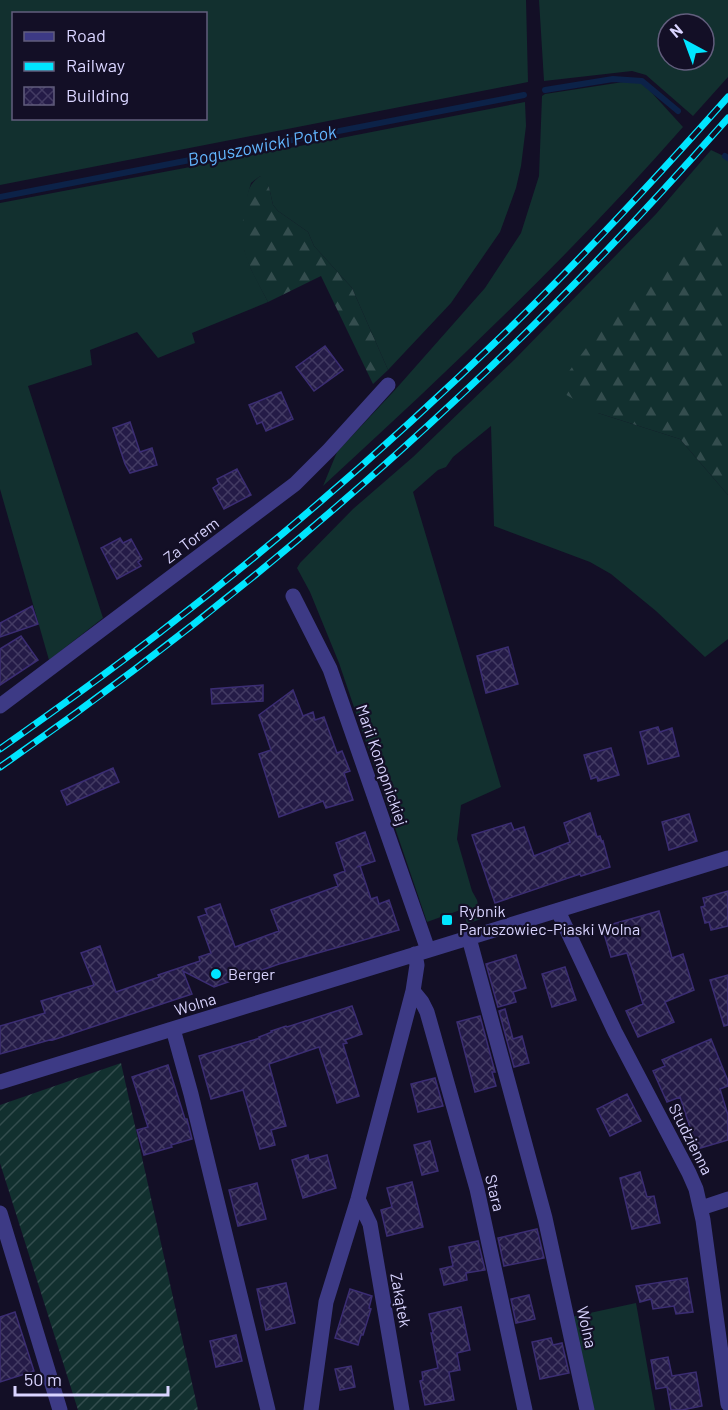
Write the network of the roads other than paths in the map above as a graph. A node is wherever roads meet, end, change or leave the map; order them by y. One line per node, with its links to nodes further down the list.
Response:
1 (388, 385): 3 (street, Za Torem)
2 (293, 596): 7 (street, Marii Konopnickiej)
3 (0, 706)
4 (728, 858): 5 (street, Wolna)
5 (558, 911): 6 (street, Wolna); 13 (street, Studzienna)
6 (469, 938): 7 (street, Wolna); 21 (street, Wolna)
7 (422, 952): 8 (street); 9 (street, Wolna)
8 (413, 991): 11 (street); 20 (street, Stara)
9 (173, 1029): 10 (street, Wolna); 17 (street)
10 (0, 1082)
11 (358, 1199): 18 (street); 19 (street, Zakątek)
12 (728, 1199): 13 (street)
13 (701, 1208): 15 (street, Studzienna)
14 (0, 1213): 16 (street)
15 (728, 1398)
16 (60, 1410)
17 (268, 1410)
18 (311, 1410)
19 (402, 1410)
20 (525, 1410)
21 (587, 1410)

